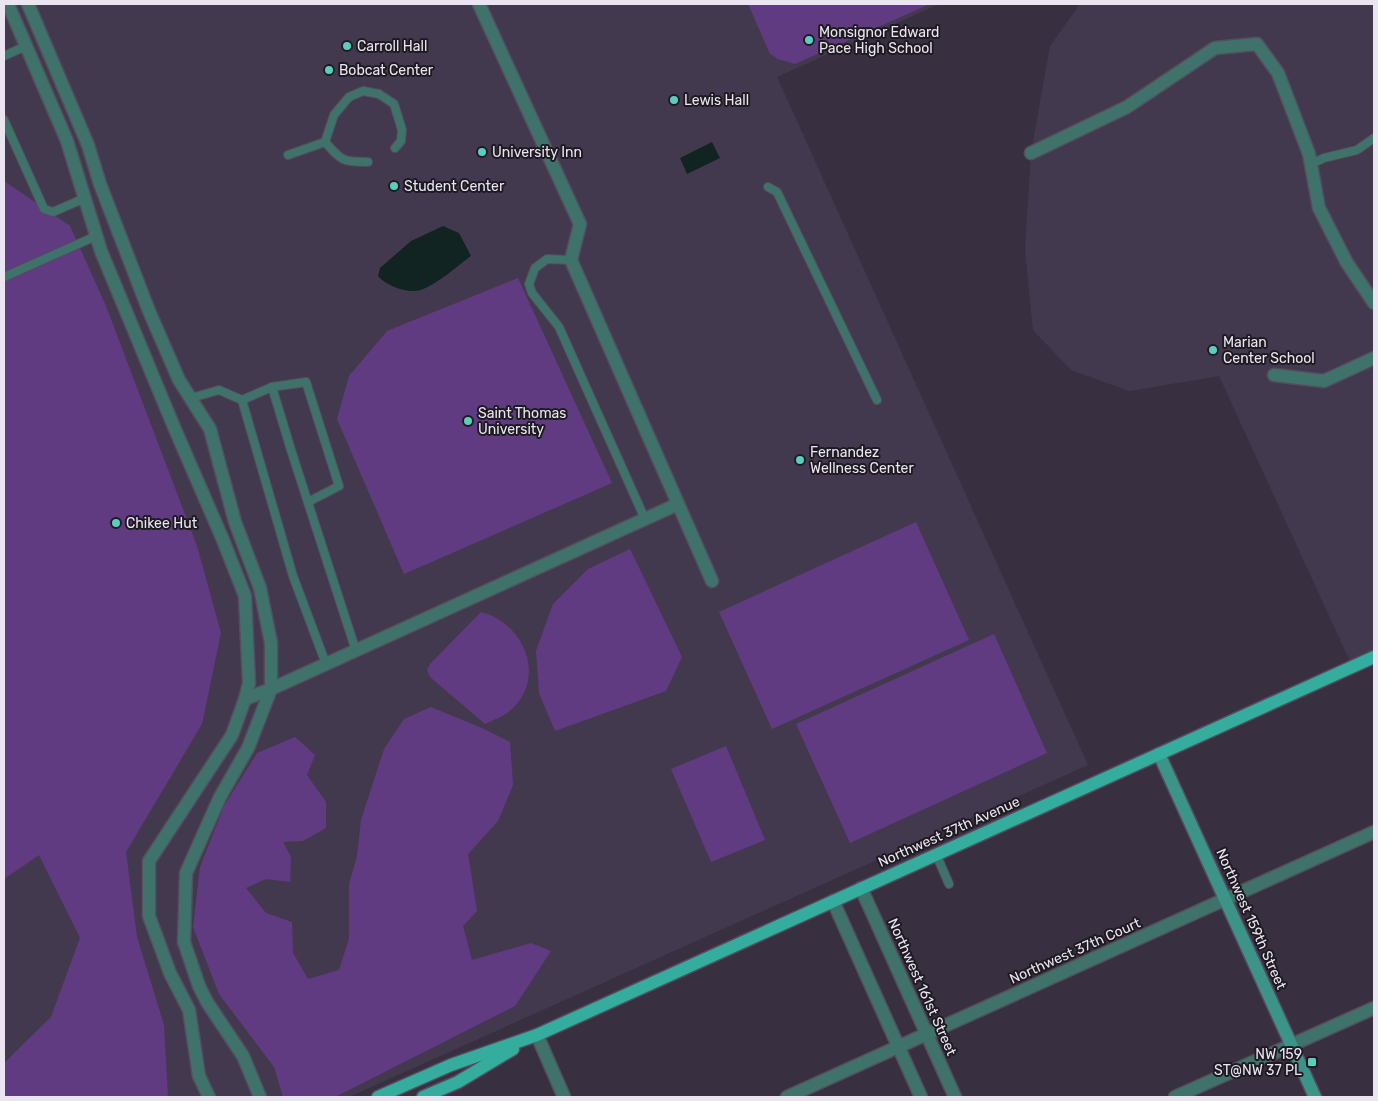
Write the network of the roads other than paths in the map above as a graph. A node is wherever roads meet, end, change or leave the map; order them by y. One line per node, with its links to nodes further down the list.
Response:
1 (8, 4): 4 (street)
2 (28, 4): 23 (street)
3 (479, 4): 17 (street)
4 (26, 46): 5 (lane); 15 (street)
5 (4, 56)
6 (4, 120): 15 (lane)
7 (1374, 138): 13 (lane)
8 (325, 142): 9 (lane); 11 (lane); 12 (lane)
9 (395, 148)
10 (1031, 154): 13 (street)
11 (288, 155)
12 (368, 162)
13 (1311, 164): 19 (street)
14 (768, 187): 25 (lane)
15 (85, 198): 16 (street)
16 (96, 236): 18 (lane); 34 (street)
17 (571, 260): 27 (street); 28 (lane)
18 (4, 277)
19 (1374, 303)
20 (1374, 358): 21 (street)
21 (1274, 375)
22 (272, 387): 24 (lane); 26 (lane); 26 (lane)
23 (191, 398): 24 (lane); 33 (street)
24 (242, 400): 32 (lane)
25 (877, 400)
26 (308, 502): 30 (lane)
27 (678, 504): 28 (street); 29 (street)
28 (645, 519): 30 (street)
29 (712, 581)
30 (356, 651): 32 (street)
31 (1374, 657): 35 (main road, Northwest 37th Avenue)
32 (326, 664): 33 (street)
33 (271, 690): 34 (street); 42 (street)
34 (246, 699): 44 (street)
35 (1159, 754): 37 (main road, Northwest 37th Avenue); 40 (street, Northwest 159th Street)
36 (1374, 832): 40 (street, Northwest 37th Court)
37 (936, 854): 38 (lane); 39 (main road, Northwest 37th Avenue)
38 (949, 884)
39 (861, 888): 41 (main road, Northwest 37th Avenue); 46 (street, Northwest 161st Street)
40 (1226, 899): 46 (street, Northwest 37th Court); 47 (street, Northwest 159th Street)
41 (833, 901): 45 (main road, Northwest 37th Avenue); 48 (street)
42 (207, 1002): 44 (street); 50 (street)
43 (1374, 1008): 47 (street)
44 (189, 1010): 49 (street)
45 (536, 1035): 51 (main road, Northwest 37th Avenue); 52 (main road, Northwest 37th Avenue); 53 (street)
46 (927, 1035): 48 (street, Northwest 37th Court); 56 (street, Northwest 161st Street)
47 (1291, 1045): 57 (street); 58 (street, Northwest 159th Street)
48 (899, 1048): 54 (street, Northwest 37th Court); 55 (street)
49 (209, 1097)
50 (260, 1097)
51 (378, 1097)
52 (423, 1097)
53 (564, 1097)
54 (787, 1097)
55 (921, 1097)
56 (955, 1097)
57 (1175, 1097)
58 (1315, 1097)

